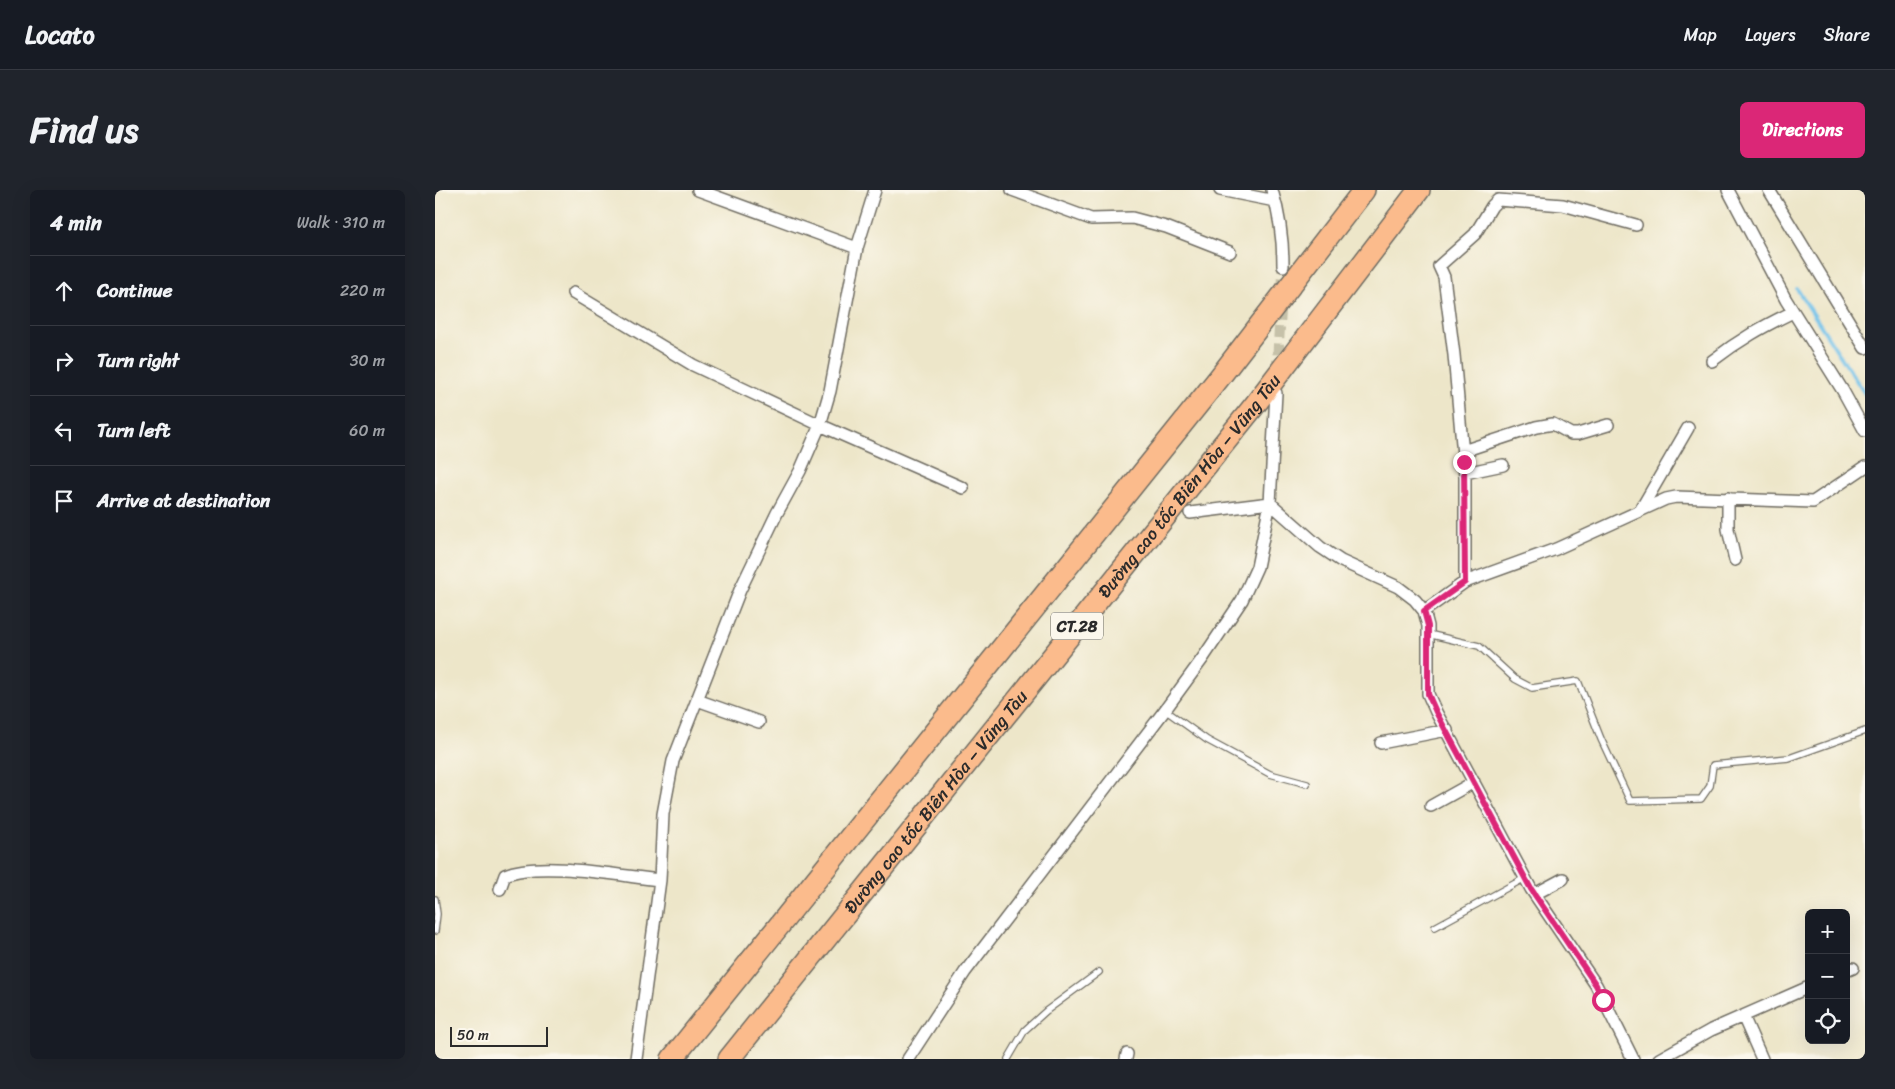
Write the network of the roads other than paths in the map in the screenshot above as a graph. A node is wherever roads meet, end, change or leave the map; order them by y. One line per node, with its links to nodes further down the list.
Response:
1 (698, 190): 11 (street)
2 (875, 190): 11 (street)
3 (1012, 190): 12 (street)
4 (1220, 190): 9 (street)
5 (1364, 190): 56 (highway, CT.28)
6 (1419, 190): 58 (highway, Đường cao tốc Biên Hòa – Vũng Tàu / CT.28)
7 (1728, 190): 15 (street)
8 (1769, 190): 16 (street)
9 (1274, 196): 13 (street)
10 (1636, 225): 23 (street)
11 (857, 248): 19 (street)
12 (1230, 252)
13 (1283, 266)
14 (573, 292): 19 (street)
15 (1793, 312): 17 (street); 22 (street)
16 (1865, 348)
17 (1712, 361)
18 (1276, 393): 29 (street)
19 (820, 425): 27 (street); 36 (street)
20 (1608, 425): 23 (street)
21 (1687, 428): 30 (street)
22 (1865, 431)
23 (1463, 452): 26 (street)
24 (1503, 465): 26 (street)
25 (1865, 467): 28 (street)
26 (1465, 473): 33 (street)
27 (963, 488)
28 (1728, 498): 30 (street); 32 (street)
29 (1270, 503): 31 (street); 34 (street); 37 (street)
30 (1641, 509): 33 (street)
31 (1190, 513)
32 (1735, 560)
33 (1465, 582): 34 (street)
34 (1424, 611): 35 (street)
35 (1428, 634): 39 (street); 40 (lane)
36 (697, 700): 38 (street); 47 (street)
37 (1165, 710): 43 (lane); 59 (street)
38 (759, 722)
39 (1447, 730): 41 (street); 42 (street)
40 (1865, 731)
41 (1381, 743)
42 (1474, 782): 44 (street); 45 (street)
43 (1307, 784)
44 (1431, 806)
45 (1525, 878): 49 (street); 51 (lane)
46 (1563, 879): 49 (street)
47 (660, 880): 48 (street); 57 (street)
48 (500, 889)
49 (1535, 894): 61 (street)
50 (435, 899): 52 (lane)
51 (1435, 927)
52 (435, 931)
53 (1099, 972): 60 (lane)
54 (1805, 989): 55 (street)
55 (1743, 1016): 62 (street); 63 (street)
56 (678, 1052)
57 (636, 1059)
58 (729, 1059)
59 (908, 1059)
60 (1008, 1059)
61 (1633, 1059)
62 (1659, 1059)
63 (1762, 1059)

